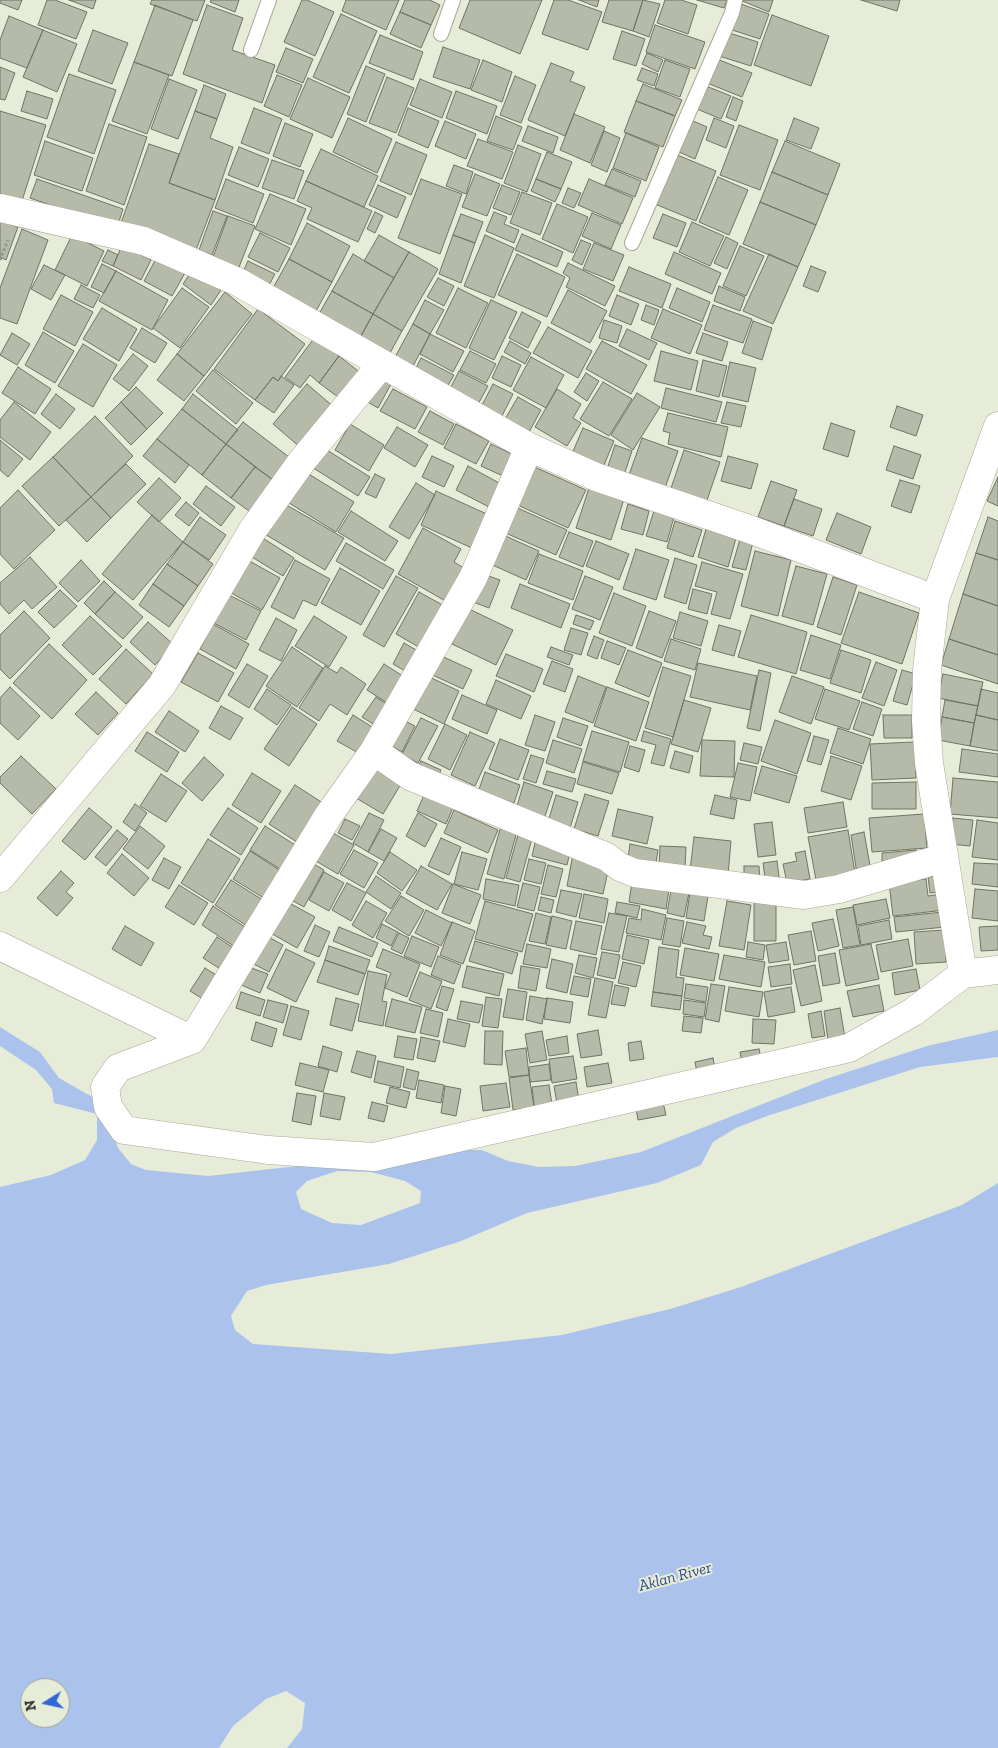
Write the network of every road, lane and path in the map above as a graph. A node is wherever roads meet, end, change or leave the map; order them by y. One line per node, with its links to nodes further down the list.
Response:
1 (269, 0): 5 (lane)
2 (453, 0): 4 (lane)
3 (735, 0): 7 (lane)
4 (442, 34)
5 (251, 50)
6 (0, 208): 8 (street)
7 (632, 244)
8 (382, 364): 10 (street); 14 (street)
9 (998, 426): 11 (street)
10 (529, 447): 11 (street); 12 (street)
11 (935, 599): 13 (street)
12 (374, 751): 13 (street); 18 (street)
13 (943, 858): 17 (street)
14 (0, 878)
15 (0, 946): 18 (street)
16 (998, 970): 17 (street)
17 (963, 974): 18 (street)
18 (192, 1040)

